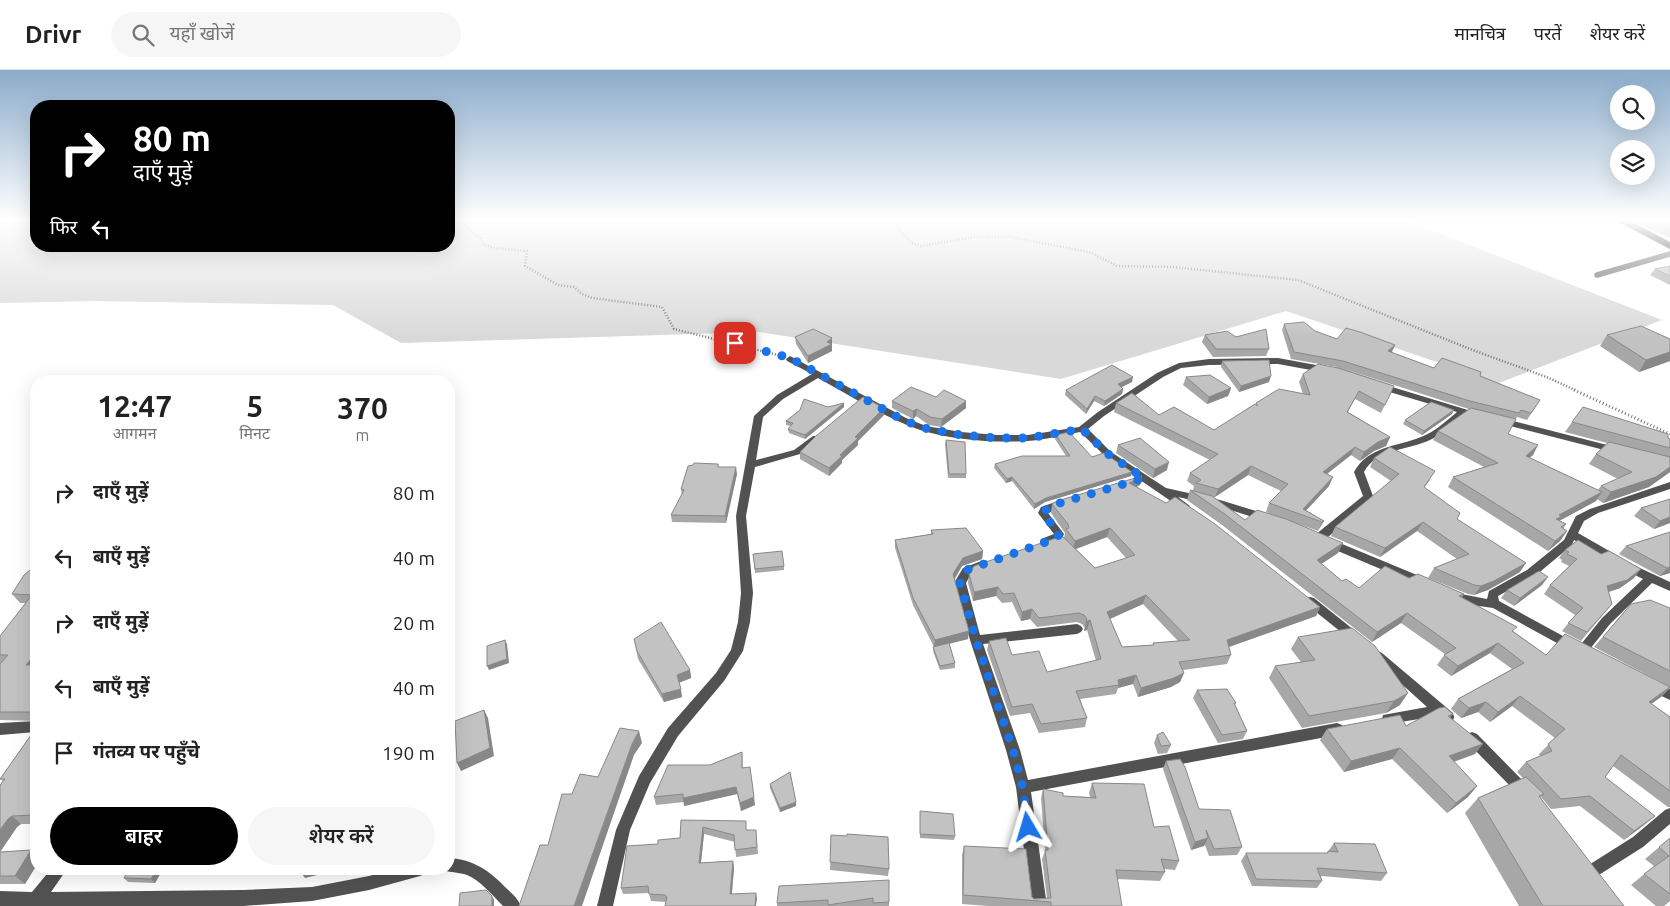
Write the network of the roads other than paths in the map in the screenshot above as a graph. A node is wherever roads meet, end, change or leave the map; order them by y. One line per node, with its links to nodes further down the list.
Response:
1 (1648, 260): 2 (lane)
2 (1597, 274)
3 (790, 358): 5 (street)
4 (1337, 372): 8 (street)
5 (818, 374): 8 (street); 11 (street)
6 (1372, 384): 7 (street)
7 (1463, 412): 10 (street); 25 (street)
8 (1082, 429): 12 (street)
9 (822, 433): 11 (street)
10 (1625, 452)
11 (750, 465): 45 (street)
12 (1144, 478): 13 (street); 15 (street)
13 (1125, 484)
14 (1670, 485): 19 (street)
15 (1160, 489): 17 (street); 18 (street)
16 (1078, 498): 20 (street)
17 (1196, 514)
18 (1277, 521)
19 (1572, 534): 22 (street); 25 (street)
20 (1034, 546)
21 (992, 561): 27 (street)
22 (1650, 578): 23 (street); 25 (street)
23 (1670, 588)
24 (1300, 594): 30 (street)
25 (1495, 604)
26 (1077, 629): 27 (street)
27 (976, 640): 35 (street)
28 (1638, 679): 29 (street)
29 (1670, 696)
30 (1439, 710): 31 (street); 36 (street)
31 (1374, 722)
32 (30, 727): 34 (street)
33 (1346, 728): 35 (street)
34 (0, 729)
35 (1023, 788): 46 (street)
36 (1536, 803)
37 (1670, 815): 39 (street)
38 (455, 866): 44 (street)
39 (1590, 874)
40 (55, 875): 43 (street)
41 (398, 875): 43 (street)
42 (0, 899): 43 (street)
43 (36, 900)
44 (513, 906)
45 (605, 906)
46 (1039, 906)

